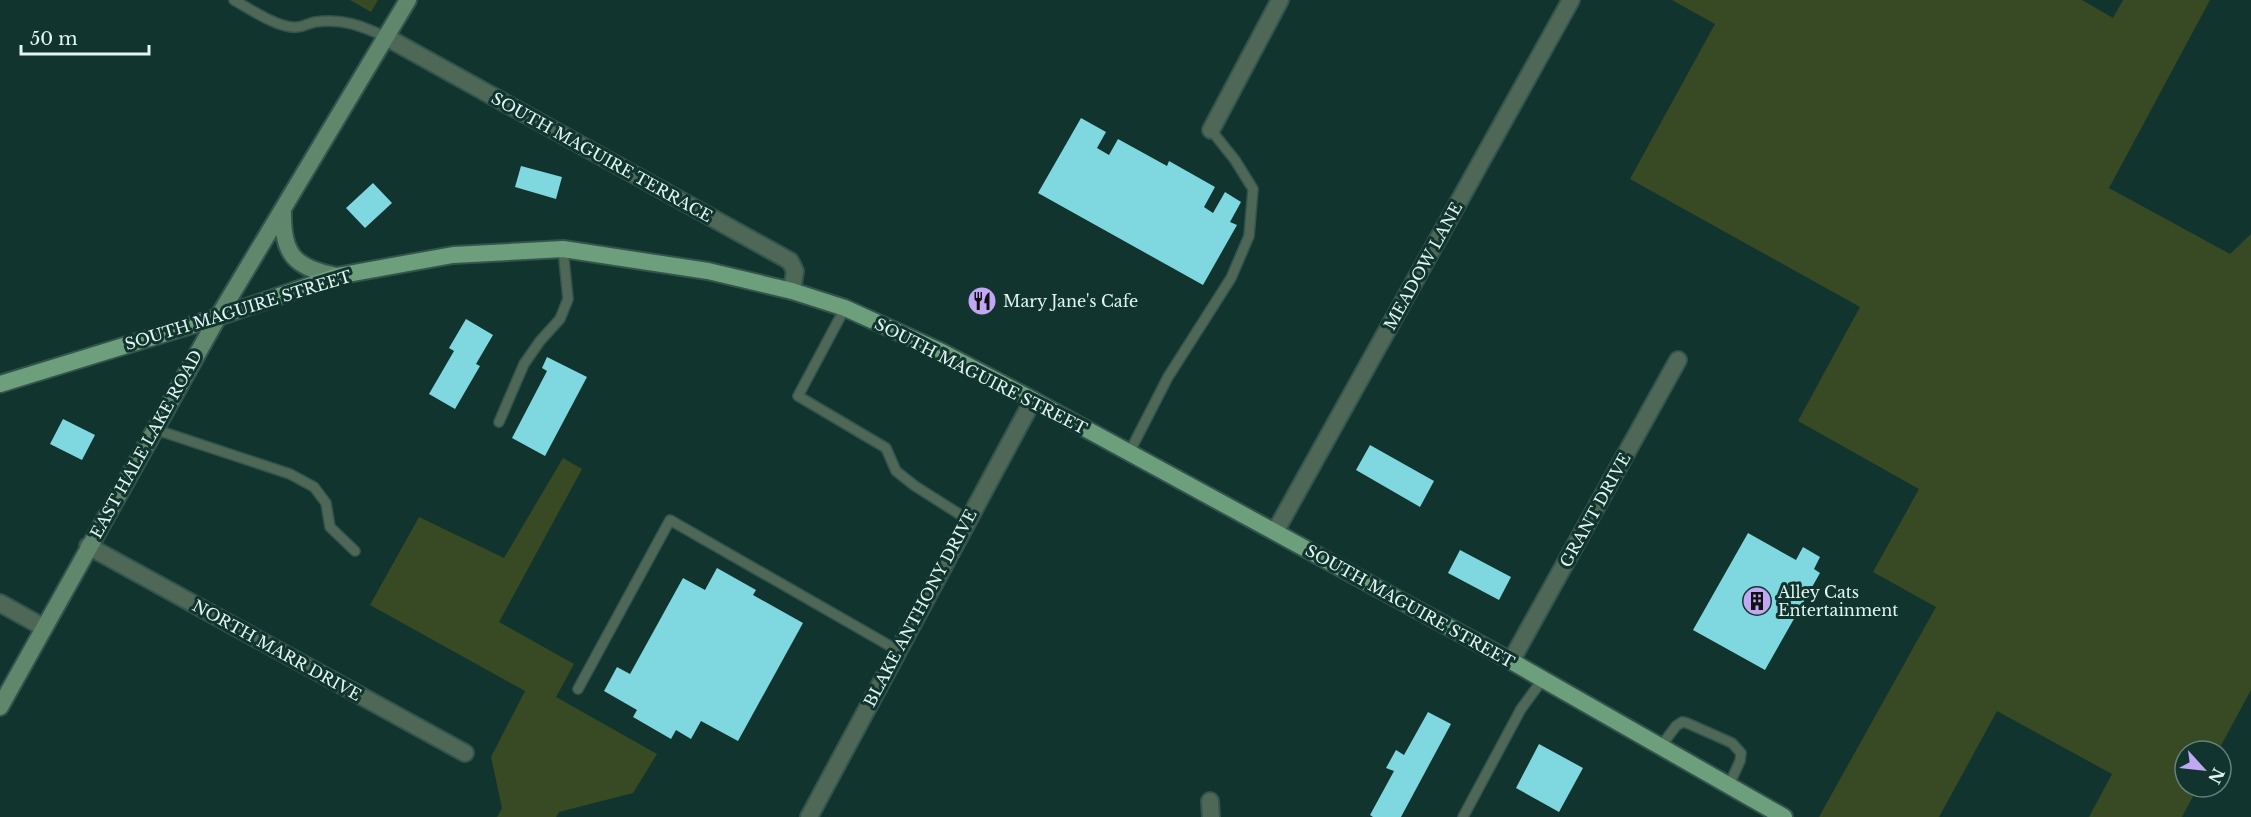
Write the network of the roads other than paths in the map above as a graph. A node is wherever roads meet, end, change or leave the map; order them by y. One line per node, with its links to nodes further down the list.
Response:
1 (234, 0): 5 (lane)
2 (408, 0): 5 (main road, EAST HALE LAKE ROAD)
3 (1280, 0): 6 (street)
4 (1571, 0): 20 (street, MEADOW LANE)
5 (386, 37): 7 (main road, EAST HALE LAKE ROAD); 10 (street, SOUTH MAGUIRE TERRACE)
6 (1211, 130): 18 (lane)
7 (283, 209): 9 (main road); 12 (main road, EAST HALE LAKE ROAD)
8 (563, 249): 9 (main road, SOUTH MAGUIRE STREET); 10 (main road, SOUTH MAGUIRE STREET); 16 (lane)
9 (337, 276): 12 (main road, SOUTH MAGUIRE STREET)
10 (792, 291): 11 (main road, SOUTH MAGUIRE STREET)
11 (845, 308): 15 (main road, SOUTH MAGUIRE STREET); 19 (lane)
12 (218, 317): 14 (main road, SOUTH MAGUIRE STREET); 17 (main road, EAST HALE LAKE ROAD)
13 (1678, 360): 26 (street, GRANT DRIVE)
14 (0, 384)
15 (1033, 400): 18 (main road, SOUTH MAGUIRE STREET); 19 (street, BLAKE ANTHONY DRIVE)
16 (499, 422)
17 (154, 429): 21 (main road, EAST HALE LAKE ROAD); 22 (lane)
18 (1129, 453): 20 (main road, SOUTH MAGUIRE STREET)
19 (967, 519): 25 (street, BLAKE ANTHONY DRIVE)
20 (1275, 532): 26 (main road, SOUTH MAGUIRE STREET)
21 (88, 546): 24 (main road, EAST HALE LAKE ROAD); 31 (street, NORTH MARR DRIVE)
22 (355, 551)
23 (0, 603): 24 (street)
24 (43, 627): 29 (main road, EAST HALE LAKE ROAD)
25 (897, 650): 28 (lane); 33 (street, BLAKE ANTHONY DRIVE)
26 (1511, 661): 27 (main road, SOUTH MAGUIRE STREET)
27 (1543, 679): 30 (main road, SOUTH MAGUIRE STREET); 34 (lane)
28 (579, 689)
29 (0, 707)
30 (1661, 746): 32 (main road, SOUTH MAGUIRE STREET); 32 (lane)
31 (465, 753)
32 (1729, 785): 35 (main road, SOUTH MAGUIRE STREET)
33 (809, 817)
34 (1463, 817)
35 (1784, 817)

